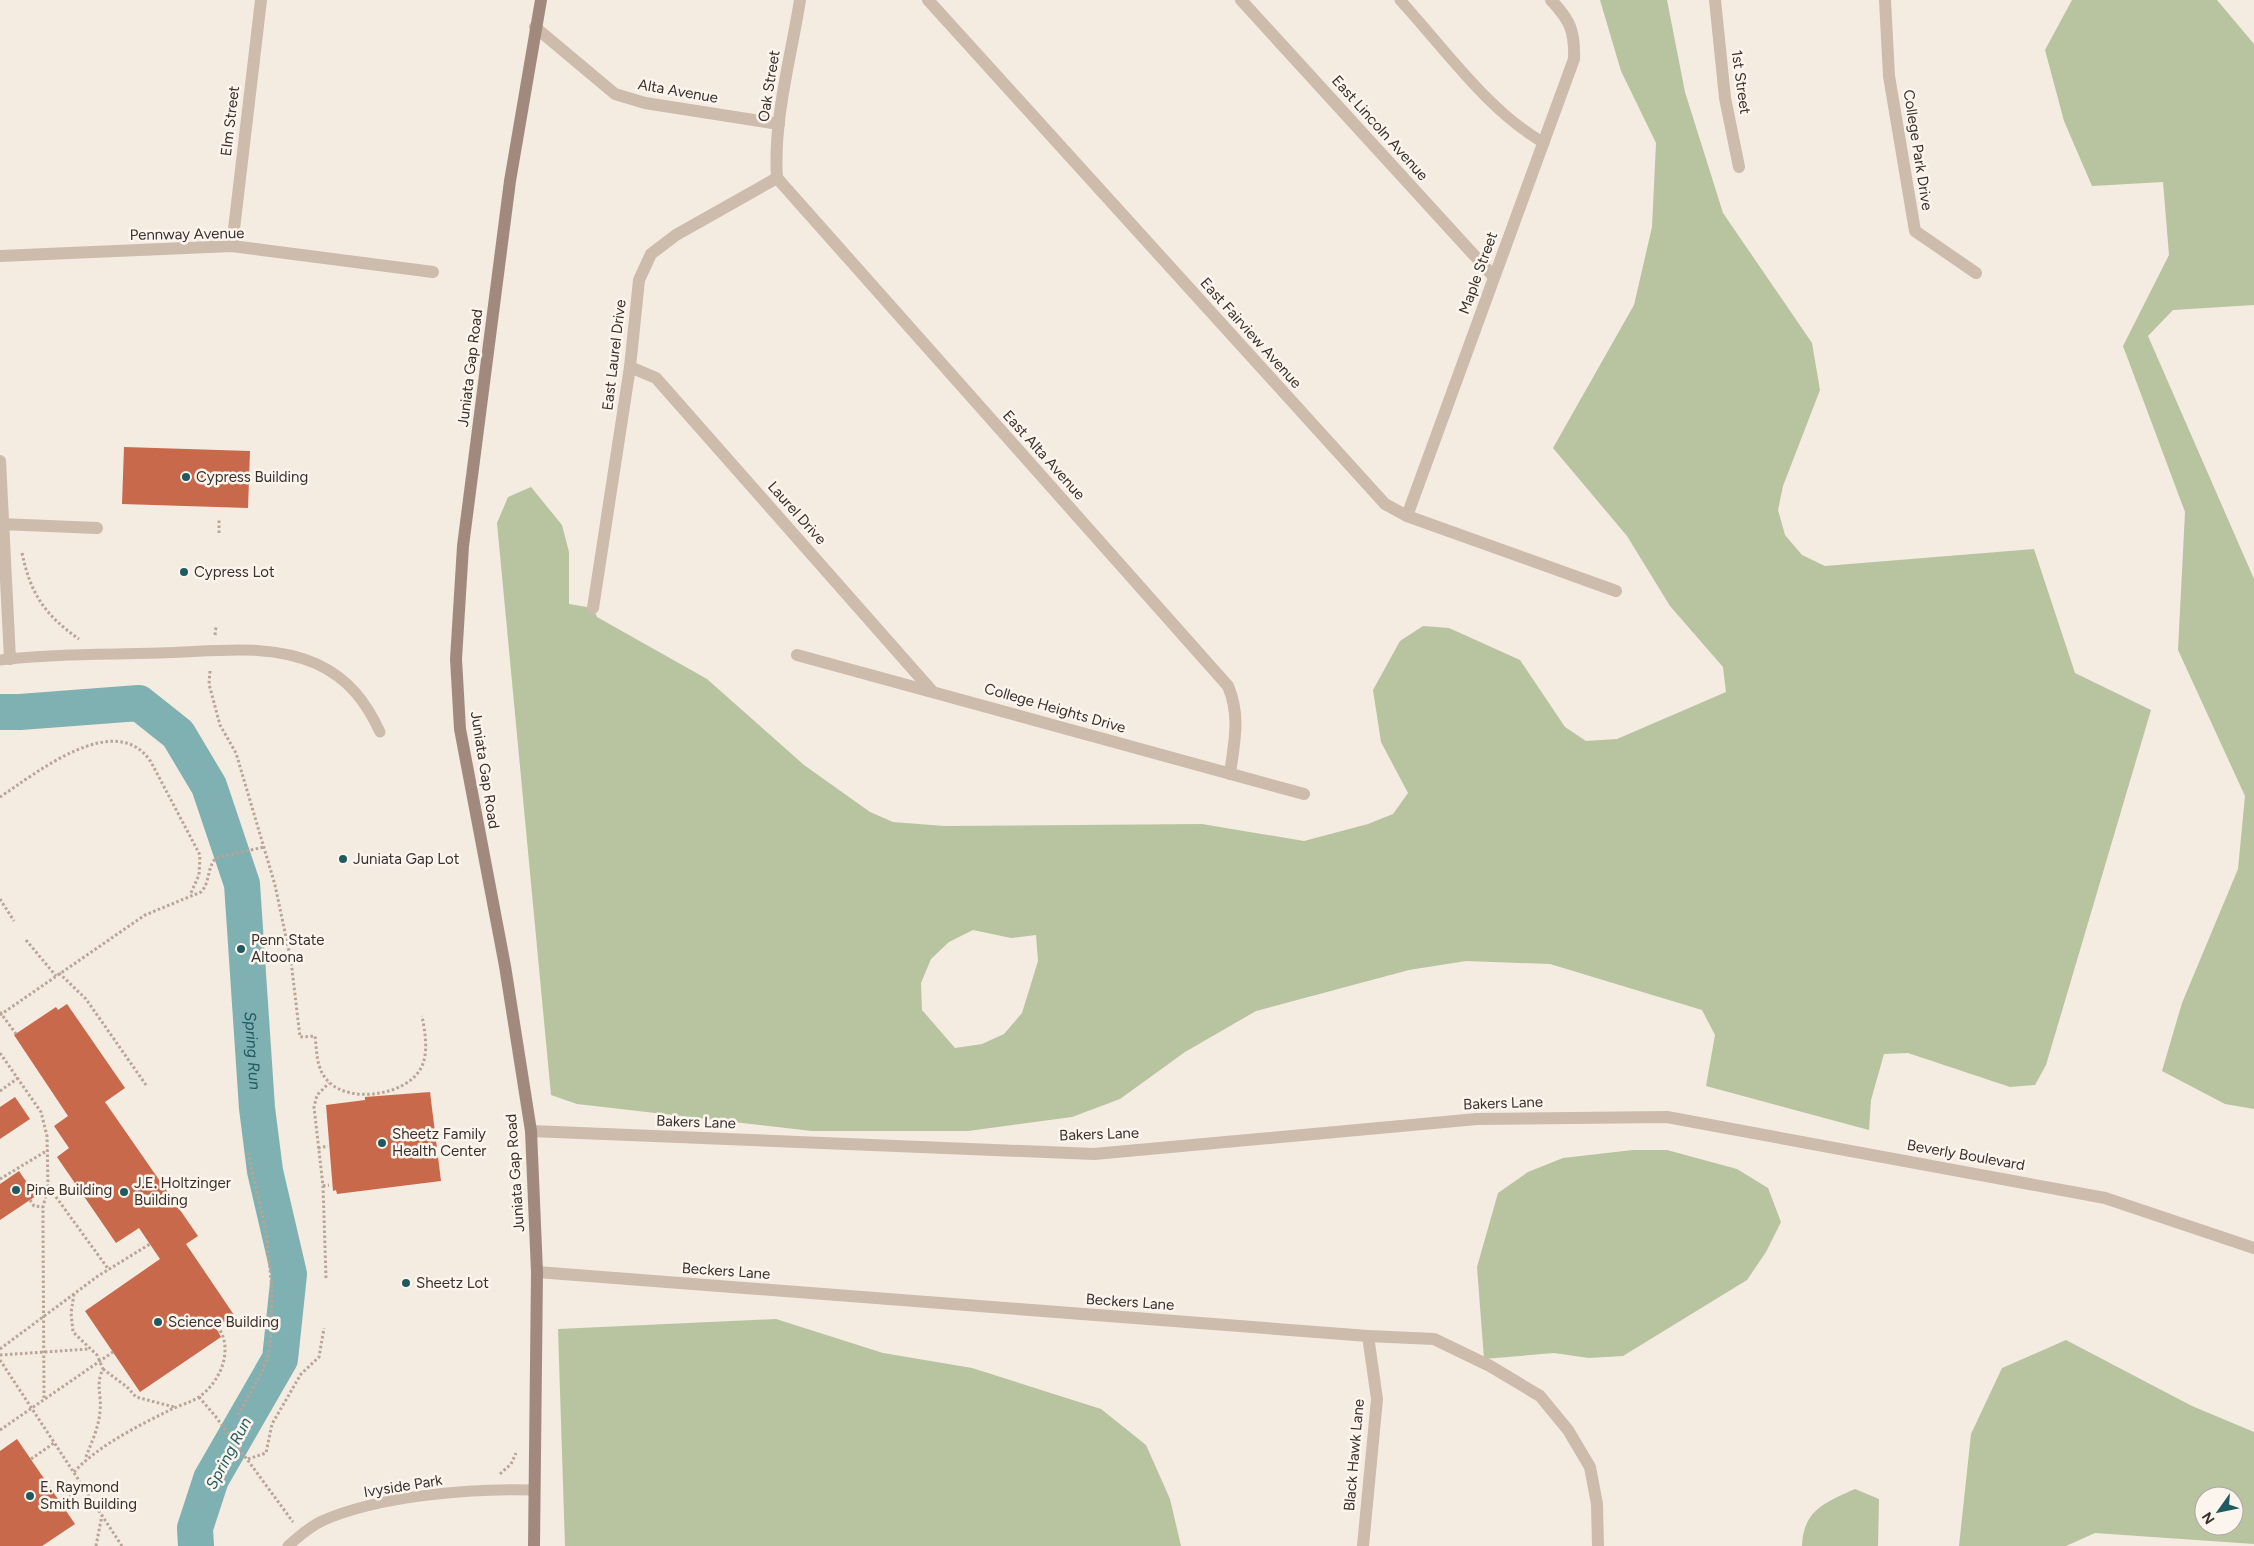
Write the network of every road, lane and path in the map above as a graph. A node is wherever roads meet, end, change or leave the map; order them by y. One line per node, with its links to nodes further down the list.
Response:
1 (261, 0): 15 (street, Elm Street)
2 (541, 0): 10 (main road, Juniata Gap Road)
3 (800, 0): 11 (street, Oak Street)
4 (928, 0): 22 (street, East Fairview Avenue)
5 (1241, 0): 19 (street, East Lincoln Avenue)
6 (1400, 0): 12 (lane)
7 (1552, 0): 12 (street, Maple Street)
8 (1715, 0): 13 (street, 1st Street)
9 (1884, 0): 18 (street, College Park Drive)
10 (535, 27): 11 (street, Alta Avenue); 56 (main road, Juniata Gap Road)
11 (779, 124): 14 (street, Oak Street)
12 (1544, 143): 19 (street, Maple Street)
13 (1739, 167)
14 (777, 178): 20 (street, East Laurel Drive); 38 (street, East Alta Avenue)
15 (232, 246): 16 (street, Pennway Avenue); 17 (street, Pennway Avenue)
16 (0, 256)
17 (433, 272)
18 (1976, 273)
19 (1494, 277): 22 (street, Maple Street)
20 (630, 367): 29 (street, East Laurel Drive); 36 (street, Laurel Drive)
21 (0, 461): 24 (street)
22 (1407, 516): 28 (street, East Fairview Avenue)
23 (219, 518): 26 (path)
24 (2, 523): 25 (street); 34 (street)
25 (97, 528)
26 (219, 533)
27 (20, 546): 32 (path)
28 (1616, 592)
29 (593, 608)
30 (216, 627): 31 (path)
31 (215, 638)
32 (80, 639)
33 (797, 655): 36 (street, College Heights Drive)
34 (5, 660): 37 (lane)
35 (210, 671): 41 (path)
36 (932, 691): 38 (street, College Heights Drive)
37 (380, 732)
38 (1230, 774): 39 (street, College Heights Drive)
39 (1304, 794)
40 (0, 797): 42 (path)
41 (262, 848): 42 (path); 52 (path)
42 (189, 896): 46 (path)
43 (0, 899): 44 (path)
44 (14, 921)
45 (26, 940): 46 (path)
46 (58, 974): 47 (path); 53 (path)
47 (0, 1014): 49 (path)
48 (422, 1016): 52 (path)
49 (16, 1034)
50 (0, 1053): 51 (path)
51 (18, 1078): 54 (path); 59 (path)
52 (329, 1083): 58 (path)
53 (146, 1085)
54 (0, 1090)
55 (1667, 1117): 56 (street, Bakers Lane); 68 (street, Beverly Boulevard)
56 (531, 1131): 70 (main road, Juniata Gap Road)
57 (328, 1146): 58 (path)
58 (318, 1148): 64 (path)
59 (48, 1150): 61 (path); 63 (path)
60 (248, 1153): 89 (path)
61 (0, 1179)
62 (329, 1185): 64 (path)
63 (48, 1186): 66 (path); 69 (path)
64 (323, 1186): 71 (path)
65 (30, 1200): 66 (path)
66 (43, 1207): 73 (path)
67 (150, 1244): 69 (path)
68 (2254, 1248)
69 (109, 1270): 72 (path)
70 (537, 1272): 76 (street, Beckers Lane); 97 (main road, Juniata Gap Road)
71 (326, 1278)
72 (74, 1294): 73 (path); 78 (path)
73 (44, 1316): 77 (path); 79 (path)
74 (324, 1328): 93 (path)
75 (218, 1332): 85 (path)
76 (1368, 1336): 105 (street, Black Hawk Lane); 106 (street, Beckers Lane)
77 (0, 1349)
78 (89, 1349): 79 (path); 83 (path)
79 (45, 1351): 81 (path); 86 (path)
80 (113, 1352): 83 (path)
81 (0, 1355)
82 (0, 1360): 88 (path)
83 (100, 1360): 84 (path); 86 (path)
84 (104, 1369): 87 (path); 94 (path)
85 (199, 1397): 87 (path); 93 (path)
86 (44, 1398): 88 (path)
87 (175, 1407): 94 (path)
88 (30, 1410): 90 (path); 91 (path)
89 (238, 1415)
90 (0, 1430)
91 (54, 1443): 92 (path); 95 (path)
92 (31, 1459)
93 (248, 1459): 100 (path)
94 (84, 1461): 95 (path)
95 (74, 1472): 96 (path)
96 (84, 1487): 98 (path); 99 (path)
97 (533, 1490): 103 (lane, Ivyside Park); 104 (main road, Juniata Gap Road)
98 (61, 1503)
99 (102, 1514): 101 (path); 102 (path)
100 (296, 1526)
101 (96, 1546)
102 (122, 1546)
103 (288, 1546)
104 (534, 1546)
105 (1363, 1546)
106 (1598, 1546)

